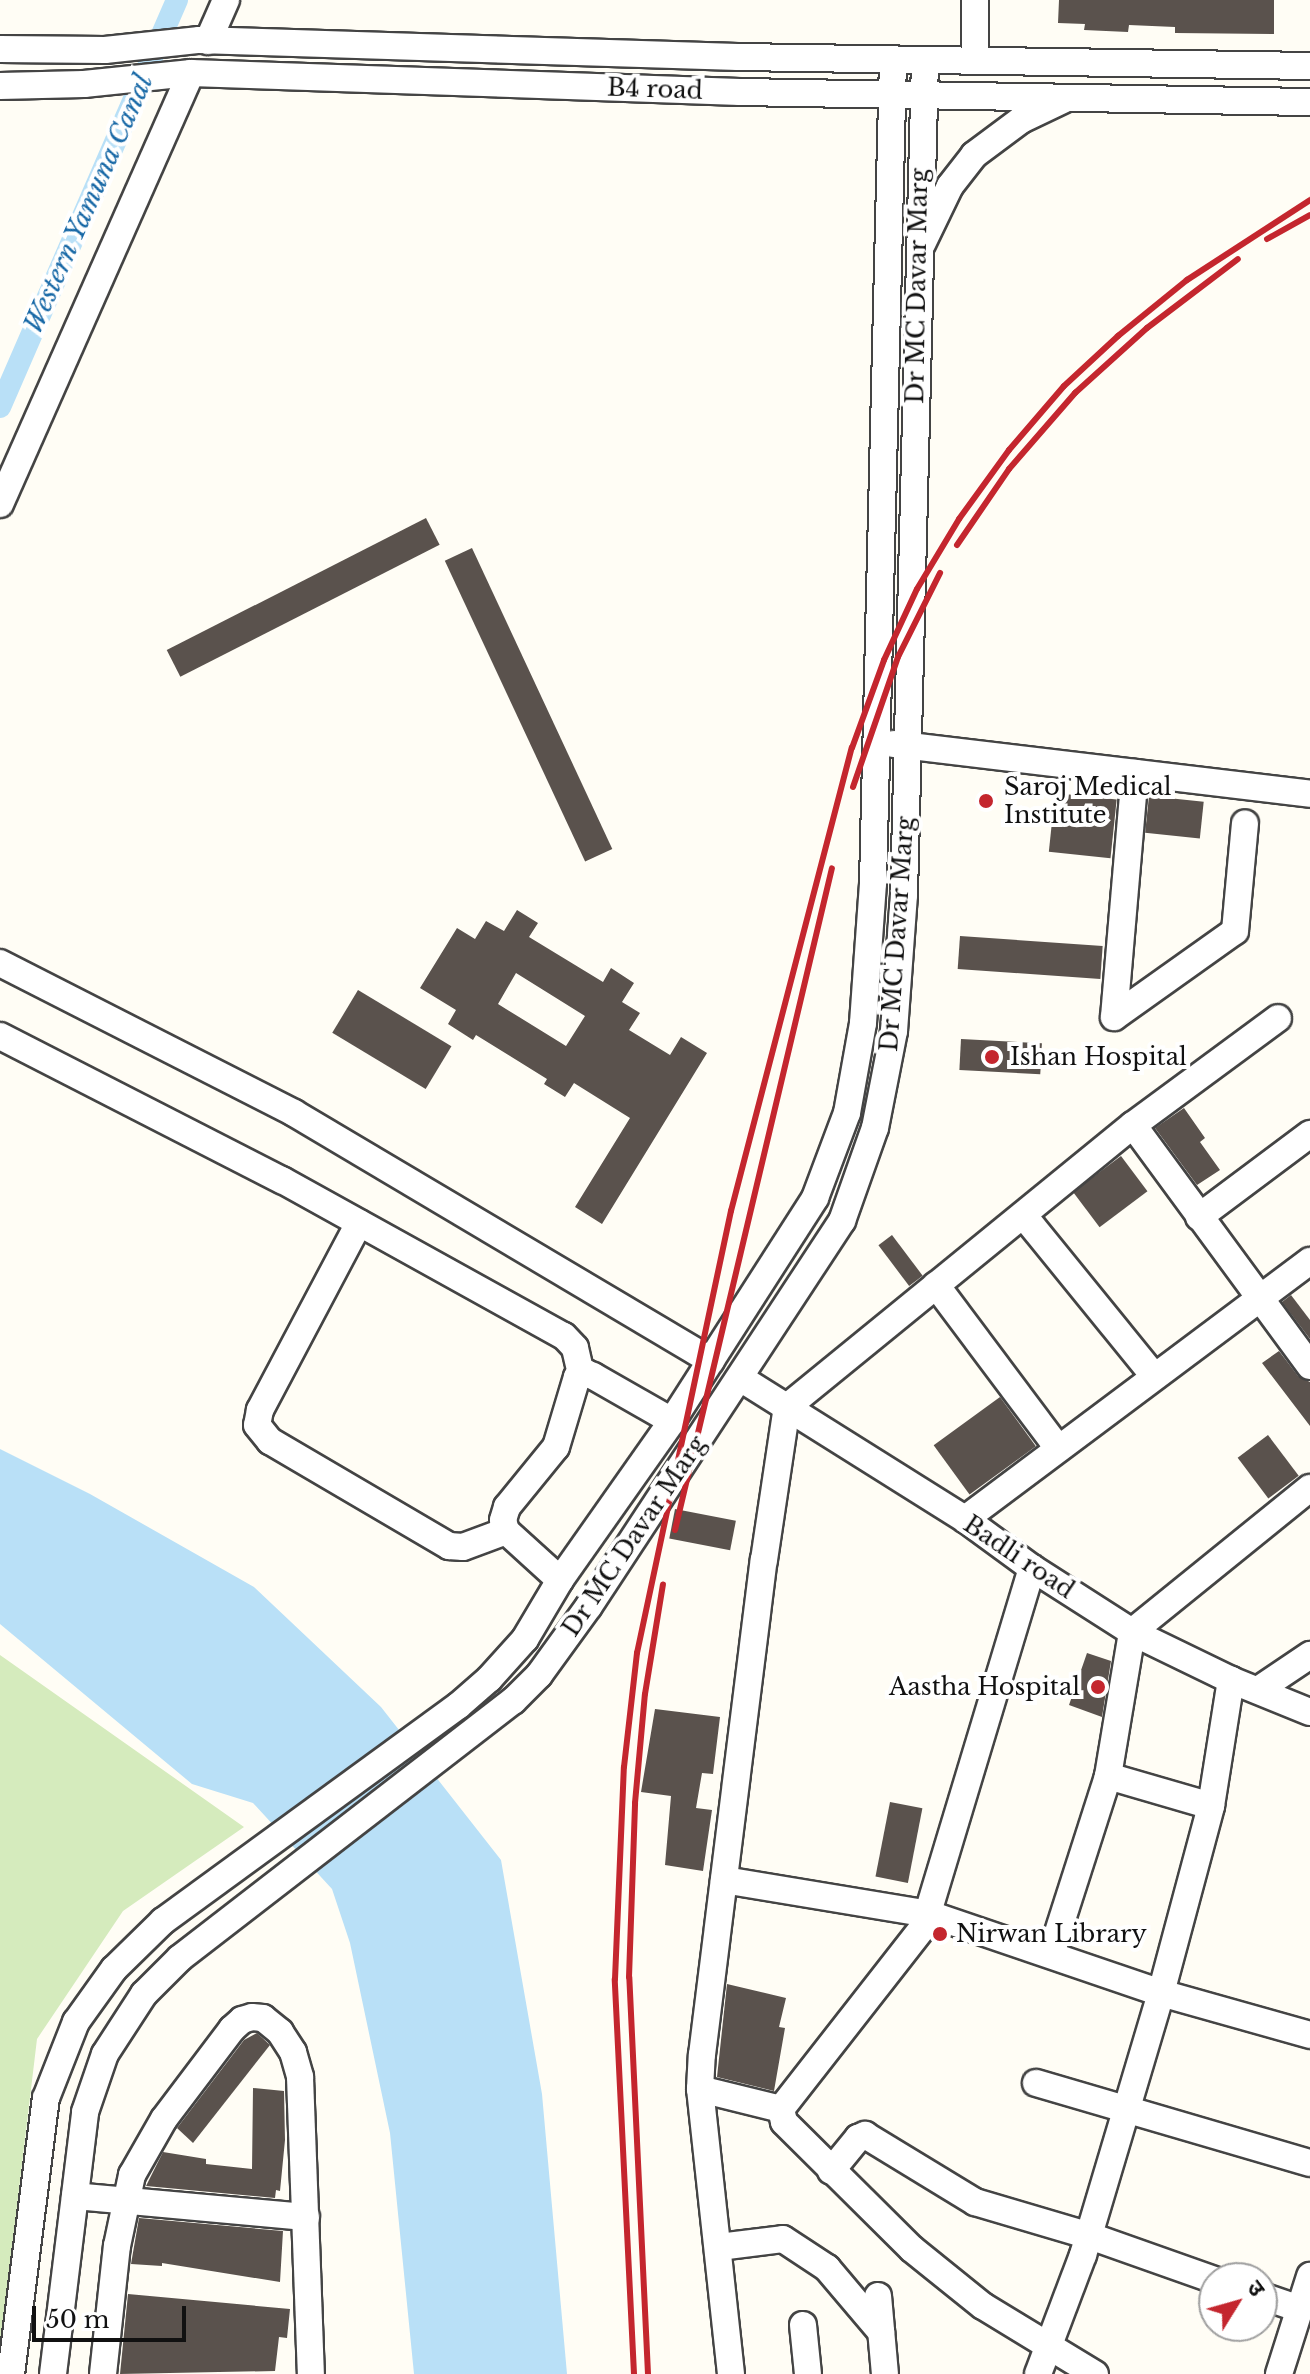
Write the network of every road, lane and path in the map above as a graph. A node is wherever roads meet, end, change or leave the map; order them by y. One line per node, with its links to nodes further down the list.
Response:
1 (226, 0): 3 (street)
2 (975, 0): 7 (street)
3 (204, 40): 4 (street, B4 road); 5 (street, B4 road)
4 (0, 49)
5 (893, 59): 6 (street, B4 road); 11 (street)
6 (925, 60): 7 (street, B4 road); 12 (street, Dr MC Davar Marg)
7 (975, 61): 8 (street, B4 road)
8 (1310, 66)
9 (183, 73): 10 (street, B4 road); 11 (street, B4 road); 16 (street)
10 (0, 86)
11 (889, 95): 12 (street, B4 road); 17 (street)
12 (921, 96): 13 (street, B4 road); 15 (street, Dr MC Davar Marg)
13 (1066, 98): 14 (street, B4 road); 15 (street)
14 (1310, 102)
15 (918, 252): 18 (street, Dr MC Davar Marg)
16 (0, 504)
17 (876, 742): 18 (street); 33 (street)
18 (908, 746): 19 (street); 37 (street, Dr MC Davar Marg)
19 (1135, 773): 20 (street); 21 (street)
20 (1310, 794)
21 (1245, 823)
22 (0, 963): 33 (street)
23 (1278, 1018): 25 (street)
24 (0, 1036): 29 (street)
25 (1133, 1125): 27 (street); 28 (street)
26 (1310, 1134): 28 (street)
27 (1024, 1216): 31 (street); 36 (street)
28 (1199, 1217): 32 (street)
29 (359, 1223): 35 (street); 43 (street)
30 (1310, 1261): 32 (street)
31 (936, 1285): 38 (street); 40 (street)
32 (1258, 1299): 34 (street); 36 (street)
33 (711, 1361): 39 (street)
34 (1310, 1366)
35 (581, 1374): 39 (street); 43 (street)
36 (1154, 1376): 40 (street)
37 (740, 1378): 38 (street, Badli road); 46 (street, Dr MC Davar Marg)
38 (787, 1407): 42 (street, Badli road); 54 (street)
39 (672, 1421): 45 (street)
40 (1058, 1448): 42 (street)
41 (1310, 1488): 47 (street)
42 (965, 1519): 44 (street, Badli road)
43 (506, 1531): 45 (street)
44 (1032, 1568): 47 (street, Badli road); 55 (street)
45 (555, 1589): 46 (street); 78 (street)
46 (579, 1620): 65 (street, Dr MC Davar Marg)
47 (1132, 1632): 49 (street, Badli road); 52 (street)
48 (1310, 1655): 50 (street)
49 (1231, 1680): 50 (street, Badli road); 53 (street)
50 (1258, 1690): 51 (street, Badli road)
51 (1310, 1712)
52 (1108, 1776): 53 (street); 56 (street)
53 (1211, 1806): 57 (street)
54 (724, 1880): 55 (street); 60 (street)
55 (929, 1914): 56 (street); 61 (street)
56 (1051, 1954): 57 (street)
57 (1161, 1993): 58 (street); 62 (street)
58 (1310, 2035)
59 (1036, 2083): 62 (street)
60 (700, 2089): 61 (street); 69 (street)
61 (781, 2109): 64 (street)
62 (1127, 2110): 63 (street); 68 (street)
63 (1310, 2163)
64 (831, 2171): 68 (street); 77 (street)
65 (75, 2196): 66 (street); 79 (street, Dr MC Davar Marg)
66 (125, 2201): 67 (street); 67 (street); 80 (street)
67 (306, 2217): 81 (street)
68 (1090, 2236): 70 (street); 77 (street)
69 (719, 2247): 76 (street); 82 (street)
70 (1198, 2274)
71 (1310, 2276): 74 (street)
72 (878, 2296): 76 (street)
73 (1278, 2301): 74 (street)
74 (1300, 2309): 87 (street)
75 (803, 2325): 83 (street)
76 (881, 2332): 84 (street)
77 (1046, 2348): 85 (street); 86 (street)
78 (11, 2374)
79 (53, 2374)
80 (103, 2374)
81 (311, 2374)
82 (731, 2374)
83 (808, 2374)
84 (885, 2374)
85 (1038, 2374)
86 (1095, 2374)
87 (1279, 2374)

